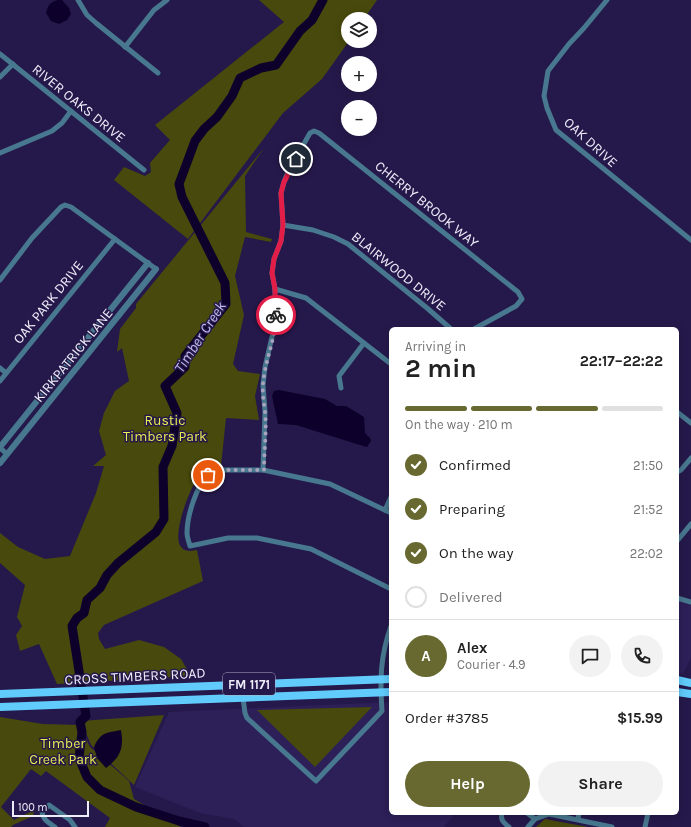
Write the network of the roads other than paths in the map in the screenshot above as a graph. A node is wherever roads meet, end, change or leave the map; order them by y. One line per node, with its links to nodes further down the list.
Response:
1 (78, 0): 4 (street)
2 (167, 0): 4 (street)
3 (607, 0): 14 (street, OAK DRIVE)
4 (125, 47): 7 (street)
5 (0, 54): 6 (street, RIVER OAKS DRIVE)
6 (13, 64): 8 (street); 9 (street, RIVER OAKS DRIVE)
7 (158, 73)
8 (0, 77)
9 (71, 112): 10 (street); 11 (street, RIVER OAKS DRIVE)
10 (0, 153)
11 (144, 170)
12 (283, 225): 18 (street); 19 (street, BLAIRWOOD DRIVE); 20 (street, CHERRY BROOK WAY)
13 (115, 239): 15 (street); 17 (street); 24 (street, OAK PARK DRIVE)
14 (691, 240)
15 (148, 263): 16 (street); 29 (street, KIRKPATRICK LANE)
16 (156, 269): 30 (street, KIRKPATRICK LANE)
17 (0, 280)
18 (275, 289): 21 (street); 33 (street)
19 (449, 327)
20 (478, 327)
21 (364, 343): 22 (street); 26 (street)
22 (389, 362)
23 (0, 368): 24 (street)
24 (6, 373): 25 (street, OAK PARK DRIVE)
25 (0, 381)
26 (341, 388)
27 (679, 414): 28 (street)
28 (691, 423)
29 (0, 448): 30 (street, KIRKPATRICK LANE)
30 (7, 454): 32 (street, KIRKPATRICK LANE)
31 (691, 458): 34 (street)
32 (0, 463)
33 (264, 470): 36 (street); 40 (street)
34 (679, 471)
35 (389, 502): 36 (street)
36 (385, 510): 37 (street)
37 (389, 512)
38 (691, 524): 39 (street)
39 (679, 539)
40 (389, 588)
41 (679, 599): 42 (street)
42 (691, 602)
43 (389, 632): 45 (street)
44 (389, 679): 45 (main road, CROSS TIMBERS ROAD / FM 1171)
45 (381, 680): 48 (main road, CROSS TIMBERS ROAD / FM 1171); 49 (street)
46 (679, 680): 47 (main road)
47 (691, 683)
48 (244, 684): 52 (main road, CROSS TIMBERS ROAD / FM 1171); 54 (main road)
49 (381, 692): 50 (main road, CROSS TIMBERS ROAD / FM 1171); 54 (main road, CROSS TIMBERS ROAD / FM 1171); 54 (street)
50 (389, 692)
51 (679, 692): 53 (main road)
52 (0, 694)
53 (691, 694)
54 (243, 698): 55 (main road, CROSS TIMBERS ROAD / FM 1171)
55 (0, 707)
56 (502, 815): 66 (street)
57 (530, 815): 62 (street)
58 (545, 815): 62 (street)
59 (554, 815): 63 (street)
60 (579, 815): 63 (street)
61 (648, 815): 69 (street)
62 (535, 819): 67 (street)
63 (578, 819): 68 (street)
64 (55, 827): 65 (street)
65 (75, 827)
66 (509, 827)
67 (528, 827)
68 (612, 827)
69 (645, 827)

